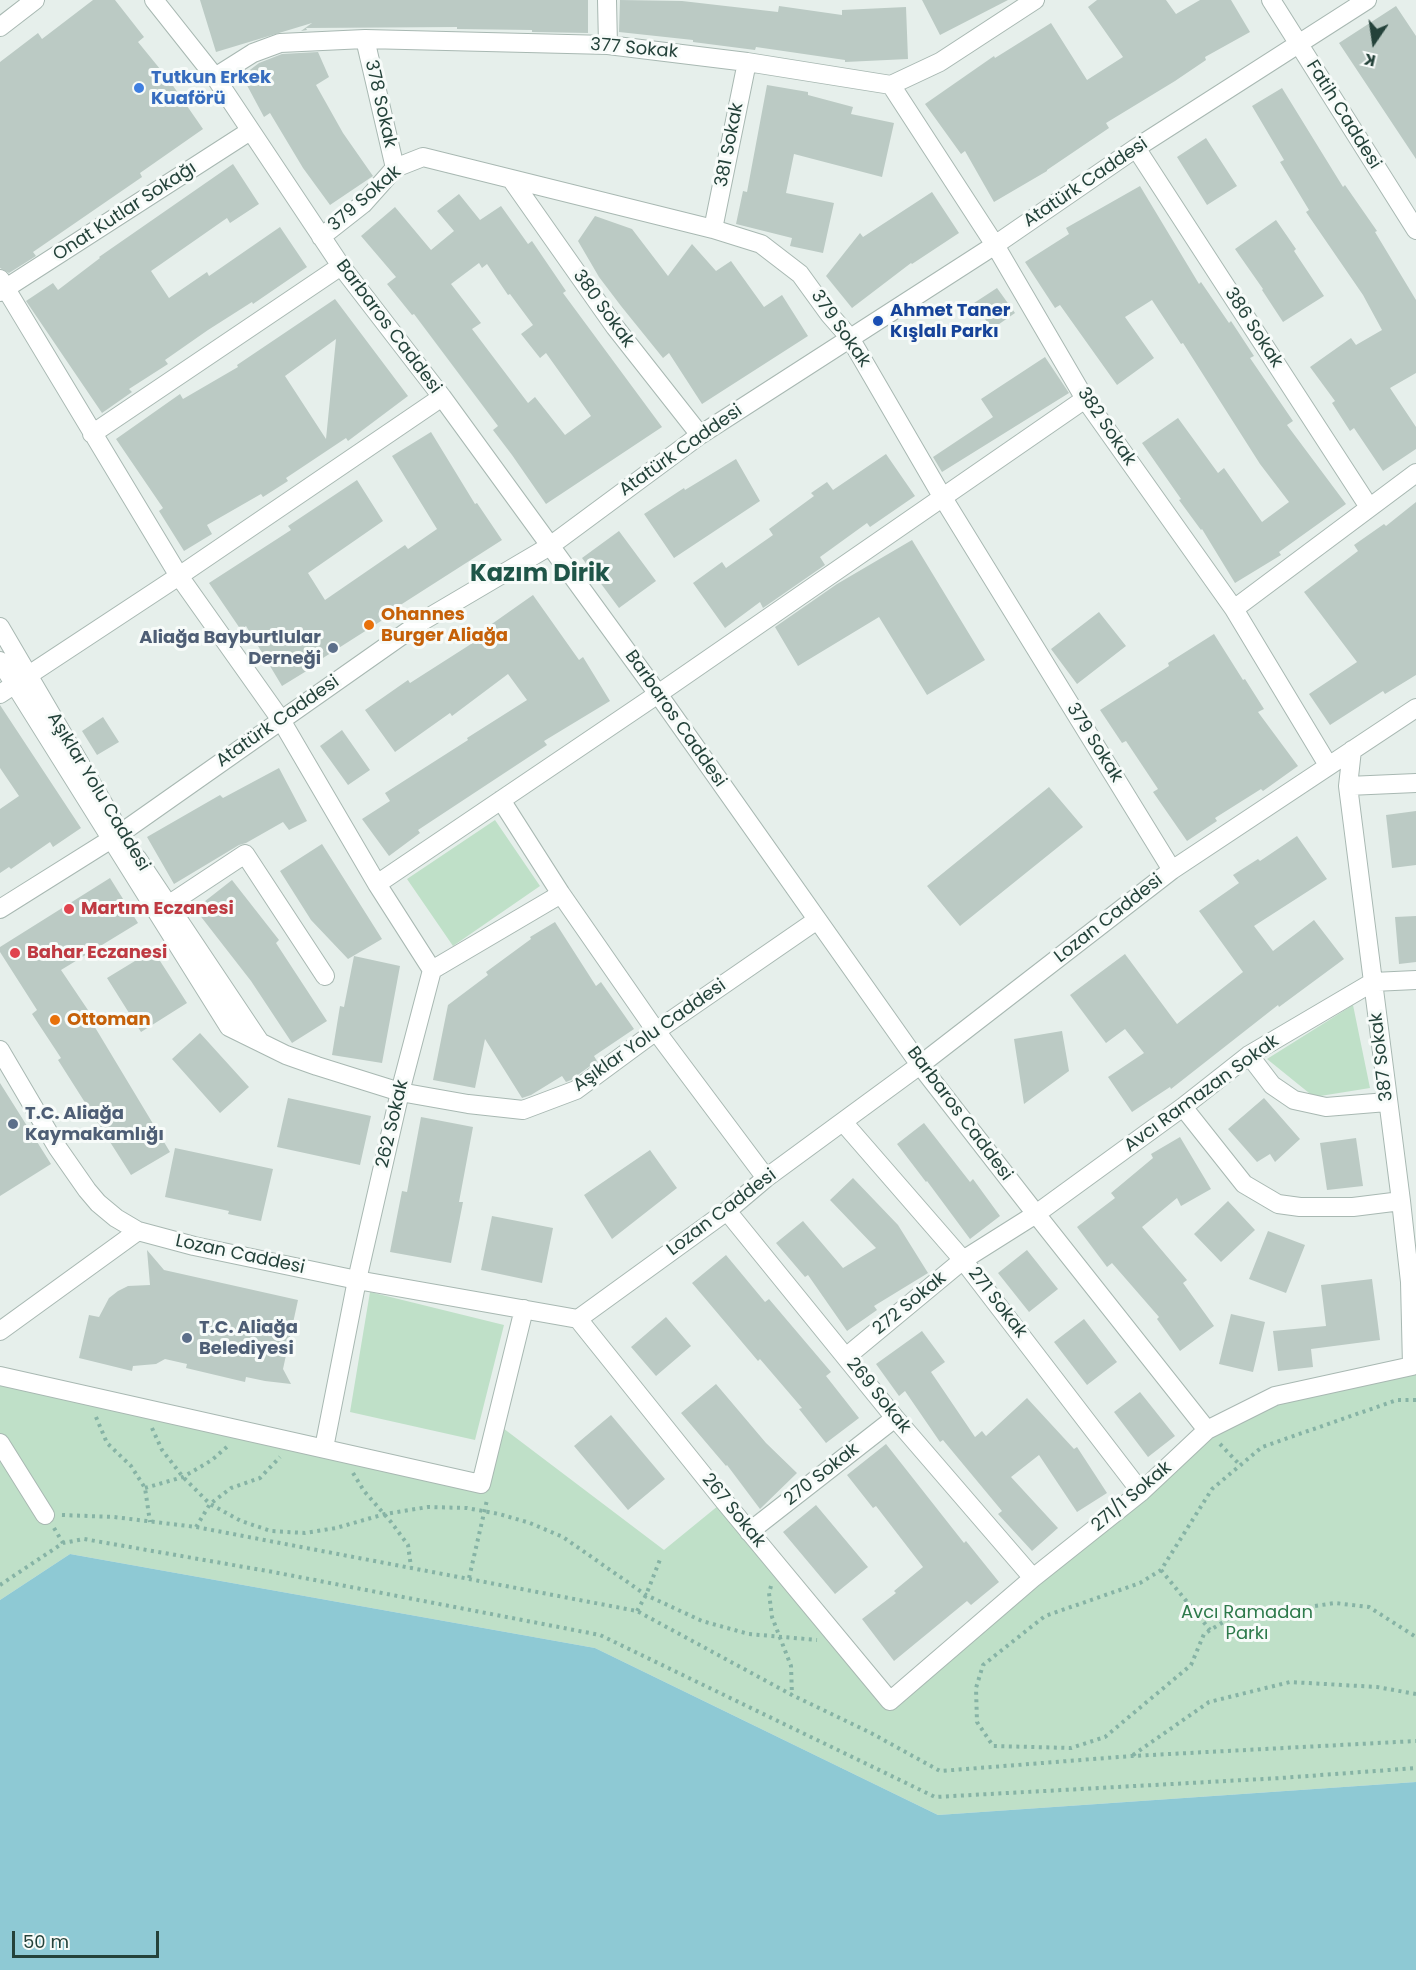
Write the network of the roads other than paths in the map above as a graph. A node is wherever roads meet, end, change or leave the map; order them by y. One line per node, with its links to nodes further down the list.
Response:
1 (35, 0): 7 (street)
2 (154, 0): 12 (street, Barbaros Caddesi)
3 (607, 0): 10 (street)
4 (1035, 0): 13 (street)
5 (1271, 0): 9 (street, Fatih Caddesi)
6 (1367, 0): 9 (street, Atatürk Caddesi)
7 (0, 26)
8 (365, 39): 10 (street, 377 Sokak); 12 (street, 377 Sokak); 16 (street, 378 Sokak)
9 (1298, 43): 15 (street, Atatürk Caddesi); 19 (street, Fatih Caddesi)
10 (608, 45): 11 (street, 377 Sokak)
11 (747, 62): 13 (street, 377 Sokak); 18 (street, 381 Sokak)
12 (215, 77): 14 (street, Barbaros Caddesi)
13 (891, 85): 21 (street, 382 Sokak)
14 (250, 131): 20 (street, Barbaros Caddesi); 23 (street, Onat Kutlar Sokağı)
15 (1136, 148): 21 (street, Atatürk Caddesi); 31 (street, 386 Sokak)
16 (395, 168): 17 (street, 379 Sokak); 20 (street, 379 Sokak)
17 (511, 179): 18 (street, 379 Sokak); 28 (street, 380 Sokak)
18 (713, 229): 24 (street, 379 Sokak)
19 (1416, 230)
20 (321, 237): 22 (street, Barbaros Caddesi)
21 (996, 245): 24 (street, Atatürk Caddesi); 26 (street, 382 Sokak)
22 (342, 266): 25 (street, Barbaros Caddesi); 27 (street)
23 (2, 287): 27 (street)
24 (850, 338): 28 (street, Atatürk Caddesi); 30 (street, 379 Sokak)
25 (442, 397): 32 (street, Barbaros Caddesi); 33 (street)
26 (1085, 399): 30 (street); 34 (street, 382 Sokak)
27 (92, 434): 33 (street)
28 (700, 435): 32 (street, Atatürk Caddesi)
29 (1416, 473): 31 (street)
30 (944, 498): 38 (street); 47 (street, 379 Sokak)
31 (1369, 507): 34 (street)
32 (550, 546): 38 (street, Barbaros Caddesi); 40 (street, Atatürk Caddesi)
33 (179, 576): 37 (street); 40 (street)
34 (1234, 609): 42 (street, 382 Sokak)
35 (0, 627): 37 (street, Aşıklar Yolu Caddesi)
36 (0, 661): 37 (street, Aşıklar Yolu Caddesi)
37 (14, 685): 46 (street, Aşıklar Yolu Caddesi)
38 (658, 694): 45 (street); 52 (street, Barbaros Caddesi)
39 (1416, 708): 41 (street, Lozan Caddesi)
40 (281, 720): 46 (street, Atatürk Caddesi); 48 (street)
41 (1353, 750): 42 (street, Lozan Caddesi); 44 (street, 387 Sokak)
42 (1329, 765): 47 (street, Lozan Caddesi)
43 (1416, 783): 44 (street)
44 (1348, 786): 56 (street, 387 Sokak)
45 (501, 800): 48 (street); 49 (street)
46 (116, 837): 50 (street, Aşıklar Yolu Caddesi); 51 (street, Atatürk Caddesi); 58 (street, Aşıklar Yolu Caddesi)
47 (1172, 870): 61 (street, Lozan Caddesi)
48 (377, 884): 53 (street)
49 (561, 894): 53 (street); 57 (street)
50 (168, 905): 54 (street); 58 (street, Aşıklar Yolu Caddesi)
51 (0, 909)
52 (817, 920): 57 (street, Aşıklar Yolu Caddesi); 61 (street, Barbaros Caddesi)
53 (432, 970): 62 (street, 262 Sokak)
54 (325, 976)
55 (1416, 980): 56 (street)
56 (1373, 982): 60 (street, Avcı Ramazan Sokak); 63 (street, 387 Sokak)
57 (656, 1030): 62 (street, Aşıklar Yolu Caddesi); 66 (street)
58 (261, 1043): 62 (street, Aşıklar Yolu Caddesi)
59 (0, 1050): 70 (street, Lozan Caddesi)
60 (1249, 1055): 63 (street); 64 (street, Avcı Ramazan Sokak)
61 (920, 1065): 65 (street, Lozan Caddesi); 69 (street, Barbaros Caddesi)
62 (400, 1092): 72 (street, 262 Sokak)
63 (1388, 1102): 67 (street, 387 Sokak)
64 (1183, 1107): 67 (street); 69 (street, Avcı Ramazan Sokak)
65 (843, 1122): 66 (street, Lozan Caddesi); 71 (street, 271 Sokak)
66 (766, 1178): 68 (street, Lozan Caddesi)
67 (1401, 1201): 73 (street, 387 Sokak)
68 (727, 1211): 75 (street, Lozan Caddesi); 77 (street, 269 Sokak)
69 (1036, 1214): 71 (street, 272 Sokak); 81 (street, Barbaros Caddesi)
70 (138, 1232): 72 (street, Lozan Caddesi); 76 (street)
71 (963, 1260): 77 (street, 272 Sokak); 84 (street, 271 Sokak)
72 (357, 1280): 74 (street, Lozan Caddesi); 83 (street, 262 Sokak)
73 (1413, 1281): 78 (street, 387 Sokak)
74 (524, 1309): 75 (street, Lozan Caddesi); 83 (street)
75 (578, 1319): 86 (street, 267 Sokak)
76 (0, 1330)
77 (846, 1357): 80 (street, 269 Sokak)
78 (1412, 1366): 81 (street, 271/1 Sokak)
79 (0, 1376): 83 (street)
80 (895, 1418): 86 (street, 270 Sokak); 87 (street, 269 Sokak)
81 (1207, 1430): 84 (street, 271/1 Sokak)
82 (0, 1443): 85 (street)
83 (324, 1448)
84 (1141, 1492): 87 (street, 271/1 Sokak)
85 (45, 1515)
86 (749, 1532): 88 (street, 267 Sokak)
87 (1033, 1578): 88 (street, 271/1 Sokak)
88 (890, 1701)

